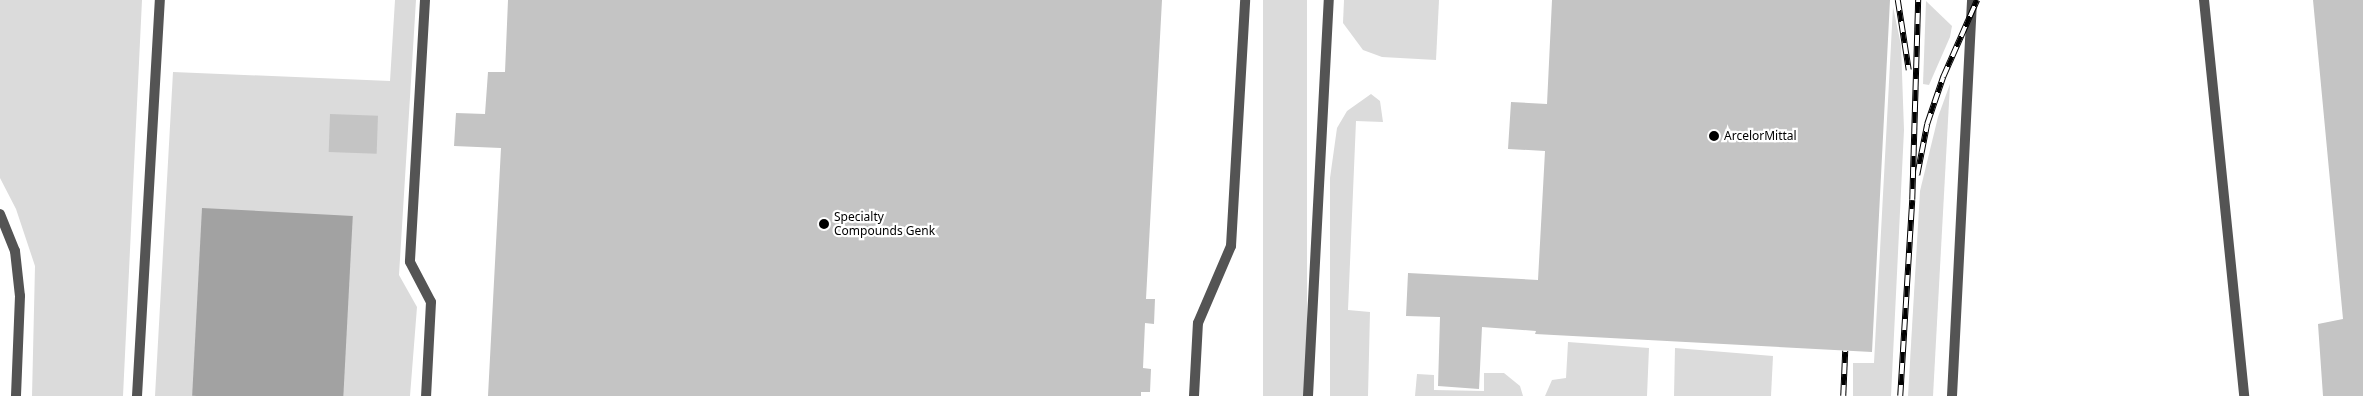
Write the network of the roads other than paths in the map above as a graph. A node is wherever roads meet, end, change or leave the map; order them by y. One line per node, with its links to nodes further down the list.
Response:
1 (160, 0): 9 (street)
2 (425, 0): 10 (street)
3 (1245, 0): 11 (street)
4 (1329, 0): 12 (street)
5 (1972, 0): 13 (street)
6 (2204, 0): 14 (street)
7 (0, 214): 8 (street)
8 (16, 396)
9 (137, 396)
10 (426, 396)
11 (1194, 396)
12 (1308, 396)
13 (1952, 396)
14 (2244, 396)

